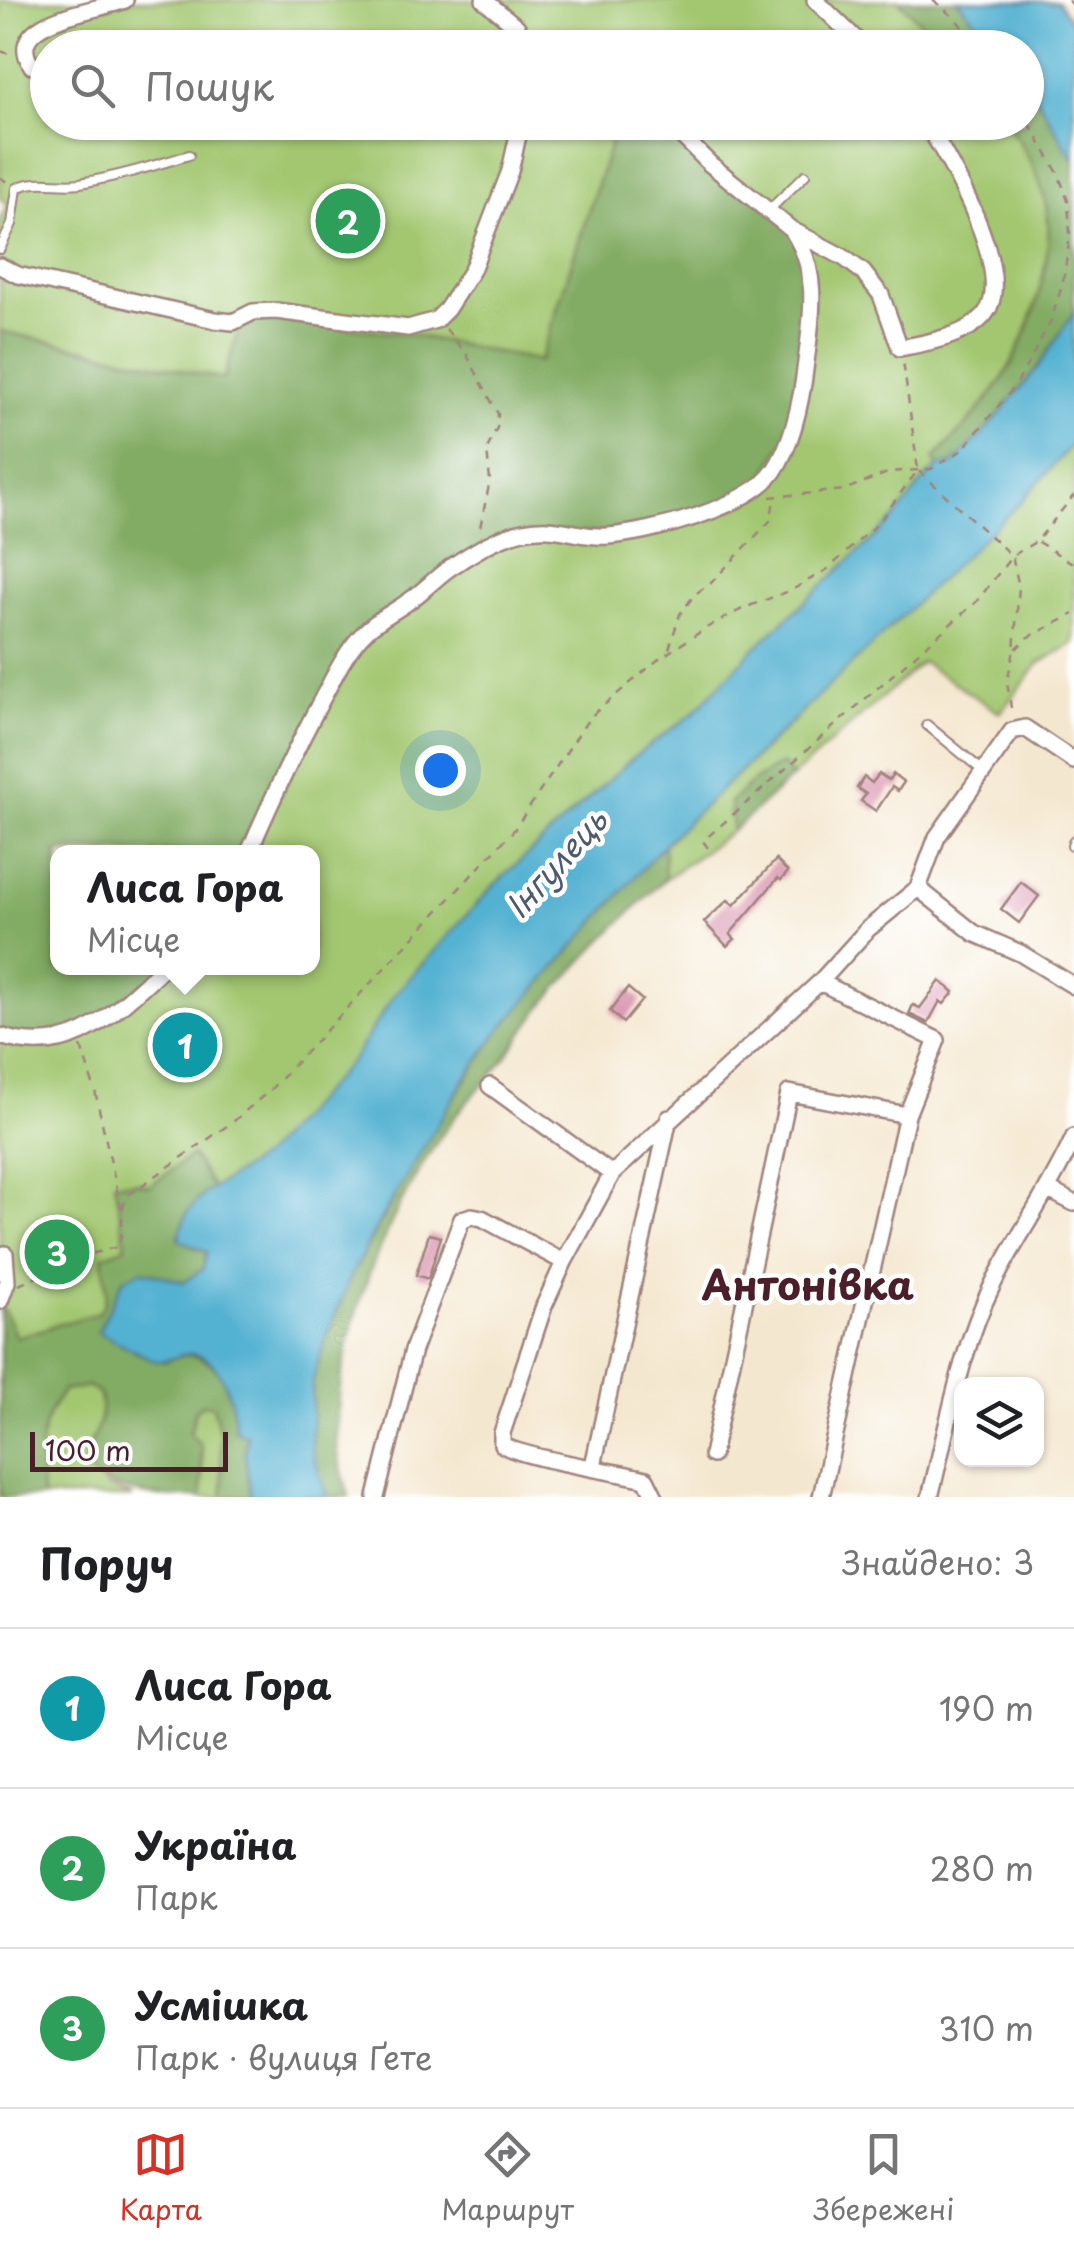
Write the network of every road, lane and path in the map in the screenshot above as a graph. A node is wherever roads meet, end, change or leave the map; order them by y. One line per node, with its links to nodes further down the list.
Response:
1 (125, 0): 7 (street)
2 (484, 0): 8 (street)
3 (815, 0): 9 (street)
4 (933, 0): 10 (path)
5 (1068, 0): 6 (path)
6 (1074, 6)
7 (32, 30)
8 (518, 30)
9 (846, 30)
10 (964, 30)
11 (30, 32): 12 (street)
12 (30, 64)
13 (517, 140): 23 (street)
14 (686, 140): 19 (street)
15 (936, 140): 24 (street)
16 (1039, 140): 25 (path)
17 (190, 155): 21 (lane)
18 (804, 176): 19 (lane)
19 (768, 211): 20 (street)
20 (792, 230): 24 (street); 40 (street)
21 (0, 249)
22 (0, 266): 23 (street)
23 (432, 322): 29 (path)
24 (900, 348): 25 (path)
25 (918, 470): 27 (path); 31 (path); 35 (path)
26 (1074, 494): 30 (path)
27 (775, 496): 28 (path); 35 (path)
28 (758, 500)
29 (478, 536)
30 (1037, 541): 31 (path); 32 (path)
31 (1012, 556): 34 (path); 41 (path)
32 (1074, 564)
33 (1074, 614): 34 (path)
34 (1014, 650): 37 (path)
35 (669, 652): 55 (path)
36 (927, 725): 39 (lane)
37 (1025, 728): 38 (street); 39 (street)
38 (1074, 761)
39 (982, 772): 42 (street)
40 (253, 845)
41 (708, 848)
42 (918, 888): 44 (street); 45 (street)
43 (155, 975): 46 (street)
44 (820, 982): 49 (street); 50 (street)
45 (1074, 986)
46 (79, 1035): 47 (street); 55 (path)
47 (0, 1036)
48 (490, 1086): 52 (street)
49 (907, 1116): 59 (street); 63 (street)
50 (670, 1117): 52 (street); 60 (street)
51 (1074, 1137): 53 (street)
52 (612, 1174): 57 (street)
53 (1049, 1190): 54 (street); 64 (street)
54 (1074, 1204)
55 (121, 1208): 58 (path)
56 (6, 1254): 58 (street)
57 (564, 1262): 60 (street); 61 (street)
58 (2, 1296)
59 (712, 1455)
60 (593, 1466): 62 (street)
61 (376, 1497)
62 (655, 1497)
63 (821, 1497)
64 (930, 1497)

